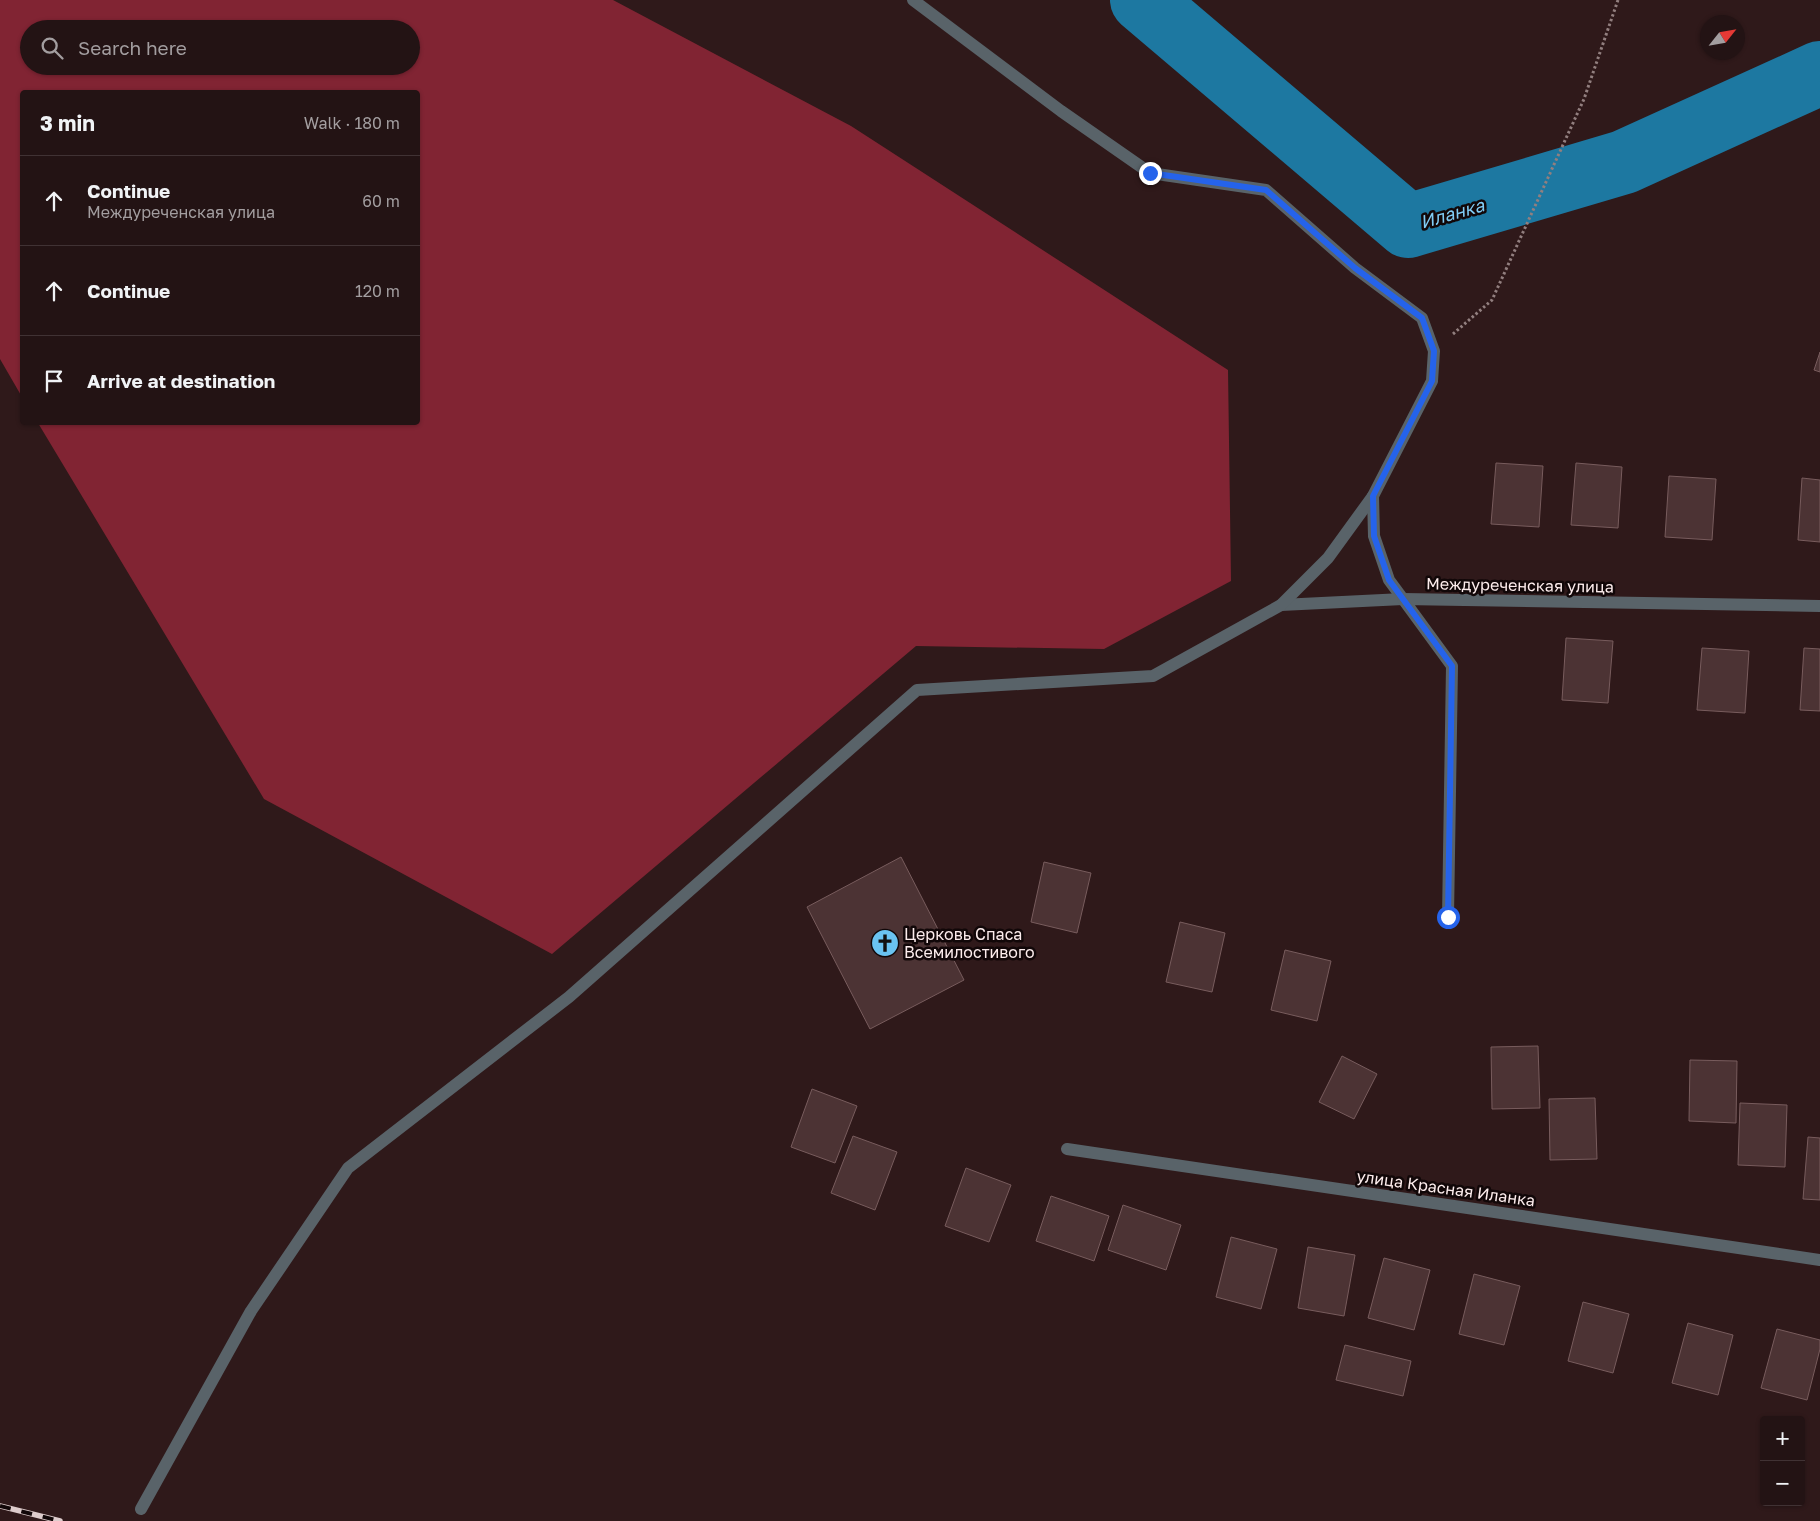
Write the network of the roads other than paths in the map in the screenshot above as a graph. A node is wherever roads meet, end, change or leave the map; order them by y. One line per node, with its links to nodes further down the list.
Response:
1 (913, 0): 2 (street)
2 (1373, 496): 3 (street); 4 (street)
3 (1403, 599): 4 (street); 5 (street, Междуреченская улица); 6 (street, Междуреченская улица)
4 (1281, 605): 9 (street)
5 (1820, 606)
6 (1448, 917)
7 (1067, 1149): 8 (street, улица Красная Иланка)
8 (1820, 1260)
9 (141, 1509)

